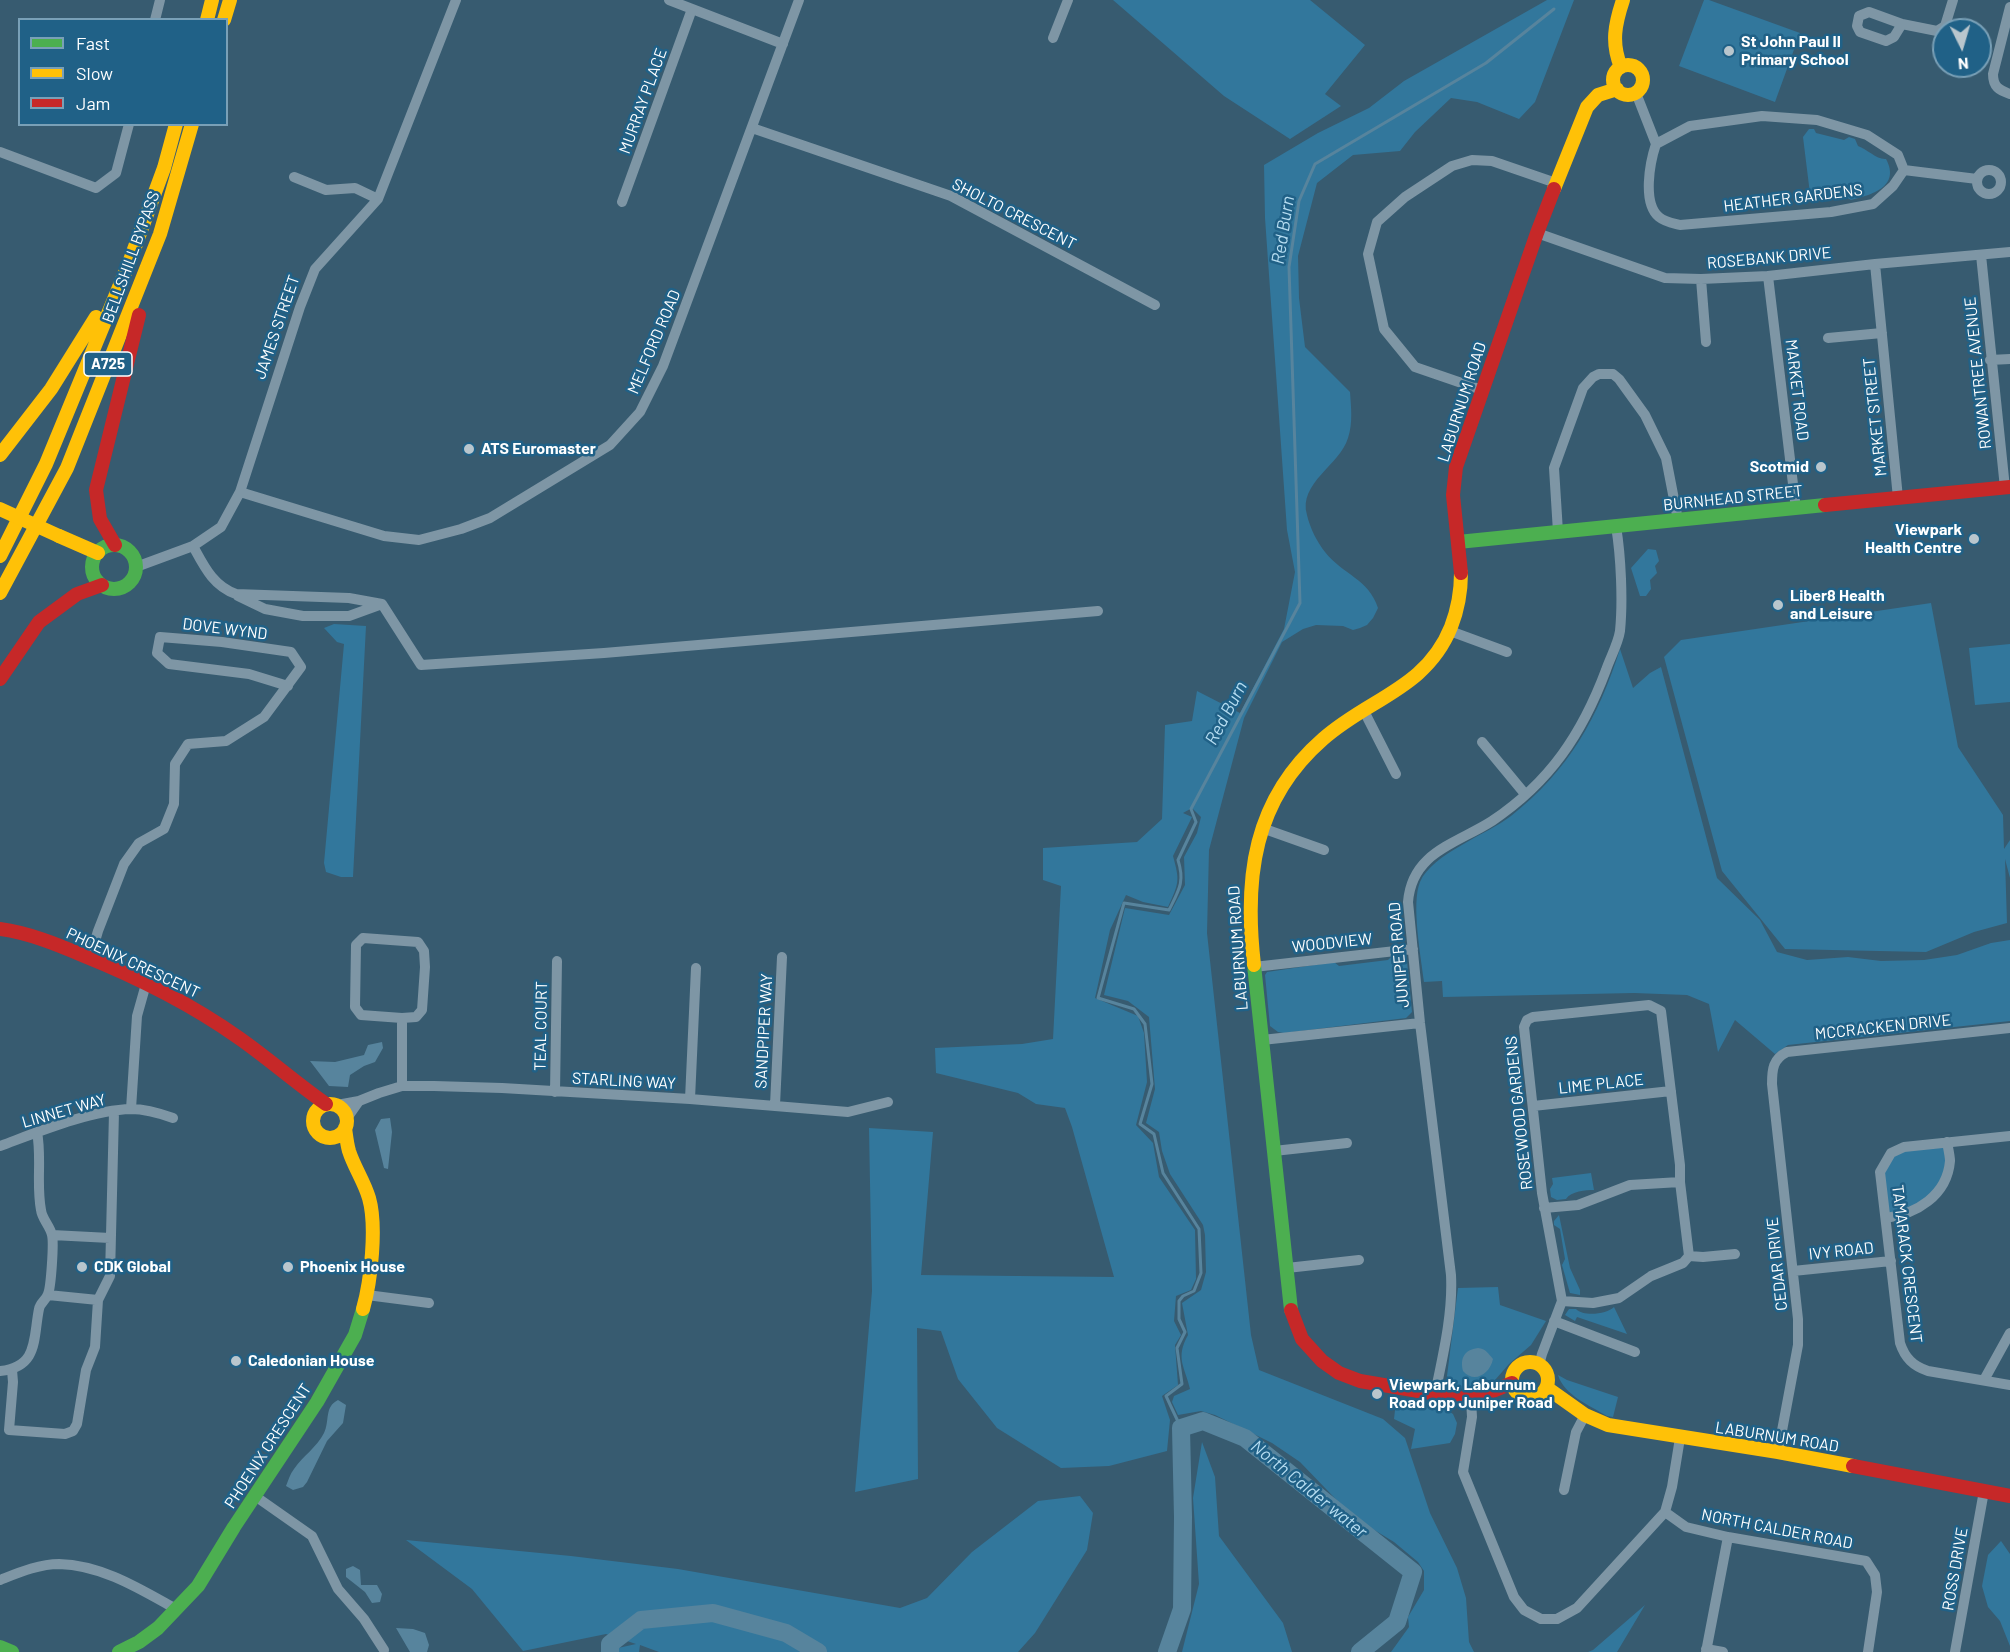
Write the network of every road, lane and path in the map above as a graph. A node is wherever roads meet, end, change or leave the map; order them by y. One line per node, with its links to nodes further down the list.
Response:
1 (160, 0): 12 (street)
2 (212, 0): 13 (main road)
3 (230, 0): 14 (main road)
4 (456, 0): 32 (street, JAMES STREET)
5 (669, 0): 11 (street)
6 (799, 0): 17 (street, MELFORD ROAD)
7 (1068, 0): 16 (street)
8 (1623, 0): 18 (main road)
9 (1953, 0): 15 (street)
10 (2010, 7): 21 (street)
11 (692, 9): 17 (street); 33 (street, MURRAY PLACE)
12 (156, 18)
13 (208, 18)
14 (225, 18)
15 (1902, 24)
16 (1053, 38)
17 (783, 44): 25 (street, MELFORD ROAD)
18 (1621, 67): 19 (main road); 20 (main road)
19 (1617, 89): 20 (main road); 31 (main road, LABURNUM ROAD)
20 (1634, 93): 26 (street)
21 (2010, 94)
22 (128, 126): 27 (street)
23 (175, 126): 38 (main road, BELLSHILL BYPASS / A725)
24 (191, 126): 35 (main road, BELLSHILL BYPASS / A725)
25 (752, 128): 42 (street, SHOLTO CRESCENT); 51 (street, MELFORD ROAD)
26 (1656, 144): 28 (street); 28 (street, HEATHER GARDENS)
27 (0, 152)
28 (1904, 170): 30 (street)
29 (294, 177): 32 (street)
30 (1977, 179)
31 (1556, 183): 34 (main road, LABURNUM ROAD); 48 (street)
32 (378, 199): 51 (street, JAMES STREET)
33 (622, 202)
34 (1537, 233): 41 (street, ROSEBANK DRIVE); 48 (main road, LABURNUM ROAD)
35 (160, 234): 59 (main road); 65 (main road, BELLSHILL BYPASS / A725)
36 (2010, 252): 37 (street, ROSEBANK DRIVE)
37 (1981, 255): 39 (street, ROSEBANK DRIVE); 47 (street, ROWANTREE AVENUE)
38 (129, 262): 49 (main road); 62 (main road, BELLSHILL BYPASS / A725)
39 (1875, 264): 40 (street, ROSEBANK DRIVE); 43 (street, MARKET STREET)
40 (1768, 276): 41 (street, ROSEBANK DRIVE); 54 (street, MARKET ROAD)
41 (1701, 279): 45 (street)
42 (1155, 305)
43 (1882, 333): 44 (street, MARKET STREET); 52 (street, MARKET STREET)
44 (1828, 339)
45 (1706, 342)
46 (2010, 359): 47 (street)
47 (1990, 360): 50 (street, ROWANTREE AVENUE)
48 (1482, 390): 58 (main road, LABURNUM ROAD)
49 (0, 455)
50 (2007, 488): 52 (main road, BURNHEAD STREET)
51 (240, 492): 60 (street, JAMES STREET)
52 (1898, 498): 54 (main road, BURNHEAD STREET)
53 (0, 509): 61 (main road, bridge)
54 (1796, 509): 55 (main road, BURNHEAD STREET)
55 (1678, 520): 56 (main road, BURNHEAD STREET); 57 (street)
56 (1616, 526): 57 (main road, BURNHEAD STREET); 76 (street, JUNIPER ROAD)
57 (1558, 532): 58 (main road, BURNHEAD STREET)
58 (1458, 542): 69 (main road, LABURNUM ROAD)
59 (115, 545): 61 (main road); 63 (main road)
60 (193, 546): 63 (street, JAMES STREET); 66 (street)
61 (98, 553): 64 (main road)
62 (0, 556)
63 (136, 567): 64 (main road)
64 (102, 585): 71 (main road)
65 (0, 593)
66 (236, 594): 67 (street); 67 (street)
67 (382, 604): 68 (street)
68 (1098, 611)
69 (1450, 631): 70 (street); 73 (main road, LABURNUM ROAD)
70 (1507, 652)
71 (0, 678)
72 (288, 686): 72 (street, DOVE WYND); 82 (street, DOVE WYND)
73 (1364, 711): 75 (street); 77 (main road, LABURNUM ROAD)
74 (1482, 742): 76 (street)
75 (1396, 774)
76 (1525, 794): 80 (street, JUNIPER ROAD)
77 (1262, 828): 78 (street); 84 (main road, LABURNUM ROAD)
78 (1324, 850)
79 (0, 929): 82 (main road, PHOENIX CRESCENT)
80 (1413, 949): 84 (street, WOODVIEW); 88 (street, JUNIPER ROAD)
81 (782, 957): 100 (street, SANDPIPER WAY)
82 (90, 958): 86 (main road, PHOENIX CRESCENT)
83 (557, 961): 95 (street, TEAL COURT)
84 (1254, 967): 90 (main road, LABURNUM ROAD)
85 (696, 968): 96 (street)
86 (146, 984): 93 (main road, PHOENIX CRESCENT); 102 (street)
87 (402, 1018): 87 (street); 92 (street)
88 (1420, 1023): 90 (street); 138 (street, JUNIPER ROAD)
89 (2010, 1028): 91 (street, MCCRACKEN DRIVE)
90 (1262, 1040): 112 (main road, LABURNUM ROAD)
91 (1772, 1072): 123 (street, CEDAR DRIVE)
92 (402, 1086): 95 (street, STARLING WAY); 97 (street, STARLING WAY)
93 (301, 1087): 99 (main road, PHOENIX CRESCENT); 104 (main road, PHOENIX CRESCENT)
94 (1671, 1091): 101 (street, LIME PLACE); 101 (street, ROSEWOOD GARDENS); 113 (street, ROSEWOOD GARDENS)
95 (555, 1092): 96 (street, STARLING WAY)
96 (690, 1099): 100 (street, STARLING WAY)
97 (359, 1101): 99 (street, STARLING WAY); 106 (street)
98 (888, 1102): 100 (street, STARLING WAY)
99 (331, 1105): 104 (main road); 106 (main road)
100 (775, 1105)
101 (1533, 1106): 114 (street, ROSEWOOD GARDENS)
102 (131, 1109): 103 (street, LINNET WAY); 105 (street, LINNET WAY)
103 (114, 1112): 107 (street, LINNET WAY); 117 (street)
104 (314, 1114): 106 (main road)
105 (173, 1118)
106 (342, 1128): 125 (main road, PHOENIX CRESCENT)
107 (37, 1132): 111 (street, LINNET WAY); 116 (street)
108 (2010, 1136): 109 (street, TAMARACK CRESCENT)
109 (1947, 1142): 115 (street); 115 (street, TAMARACK CRESCENT)
110 (1347, 1143): 112 (street)
111 (0, 1146)
112 (1275, 1151): 122 (main road, LABURNUM ROAD)
113 (1680, 1182): 114 (street); 119 (street, ROSEWOOD GARDENS)
114 (1544, 1208): 127 (street, ROSEWOOD GARDENS)
115 (1886, 1218): 121 (street, TAMARACK CRESCENT)
116 (52, 1235): 117 (street); 124 (street)
117 (110, 1238): 126 (street)
118 (1735, 1254): 119 (street)
119 (1689, 1256): 127 (street)
120 (1359, 1260): 122 (street)
121 (1891, 1262): 123 (street, IVY ROAD); 134 (street, TAMARACK CRESCENT)
122 (1287, 1268): 138 (main road, LABURNUM ROAD)
123 (1793, 1271): 142 (street, CEDAR DRIVE)
124 (48, 1295): 126 (street); 133 (street)
125 (367, 1295): 128 (street); 145 (main road, PHOENIX CRESCENT)
126 (98, 1300): 133 (street)
127 (1562, 1301): 129 (street)
128 (429, 1303)
129 (1554, 1321): 131 (street); 132 (street)
130 (2010, 1333): 134 (street)
131 (1635, 1352)
132 (1539, 1365): 135 (main road); 137 (main road)
133 (6, 1370)
134 (1984, 1380): 136 (street, TAMARACK CRESCENT)
135 (1512, 1383): 137 (main road); 139 (main road)
136 (2010, 1385)
137 (1547, 1388): 140 (main road, LABURNUM ROAD)
138 (1435, 1394): 139 (main road, LABURNUM ROAD)
139 (1471, 1400): 147 (street)
140 (1585, 1415): 141 (main road, LABURNUM ROAD); 143 (street)
141 (1680, 1438): 142 (main road, LABURNUM ROAD); 147 (street)
142 (1778, 1452): 144 (main road, LABURNUM ROAD)
143 (1564, 1490)
144 (1984, 1491): 146 (main road, LABURNUM ROAD); 158 (street, ROSS DRIVE)
145 (255, 1496): 150 (main road, PHOENIX CRESCENT); 152 (street)
146 (2010, 1496)
147 (1665, 1512): 148 (street, NORTH CALDER ROAD)
148 (1728, 1537): 153 (street); 157 (street, NORTH CALDER ROAD)
149 (0, 1580): 150 (street)
150 (176, 1610): 155 (main road, PHOENIX CRESCENT)
151 (0, 1647): 154 (main road)
152 (384, 1650)
153 (1706, 1651): 156 (street)
154 (12, 1652)
155 (119, 1652)
156 (1723, 1652)
157 (1868, 1652)
158 (1955, 1652)

